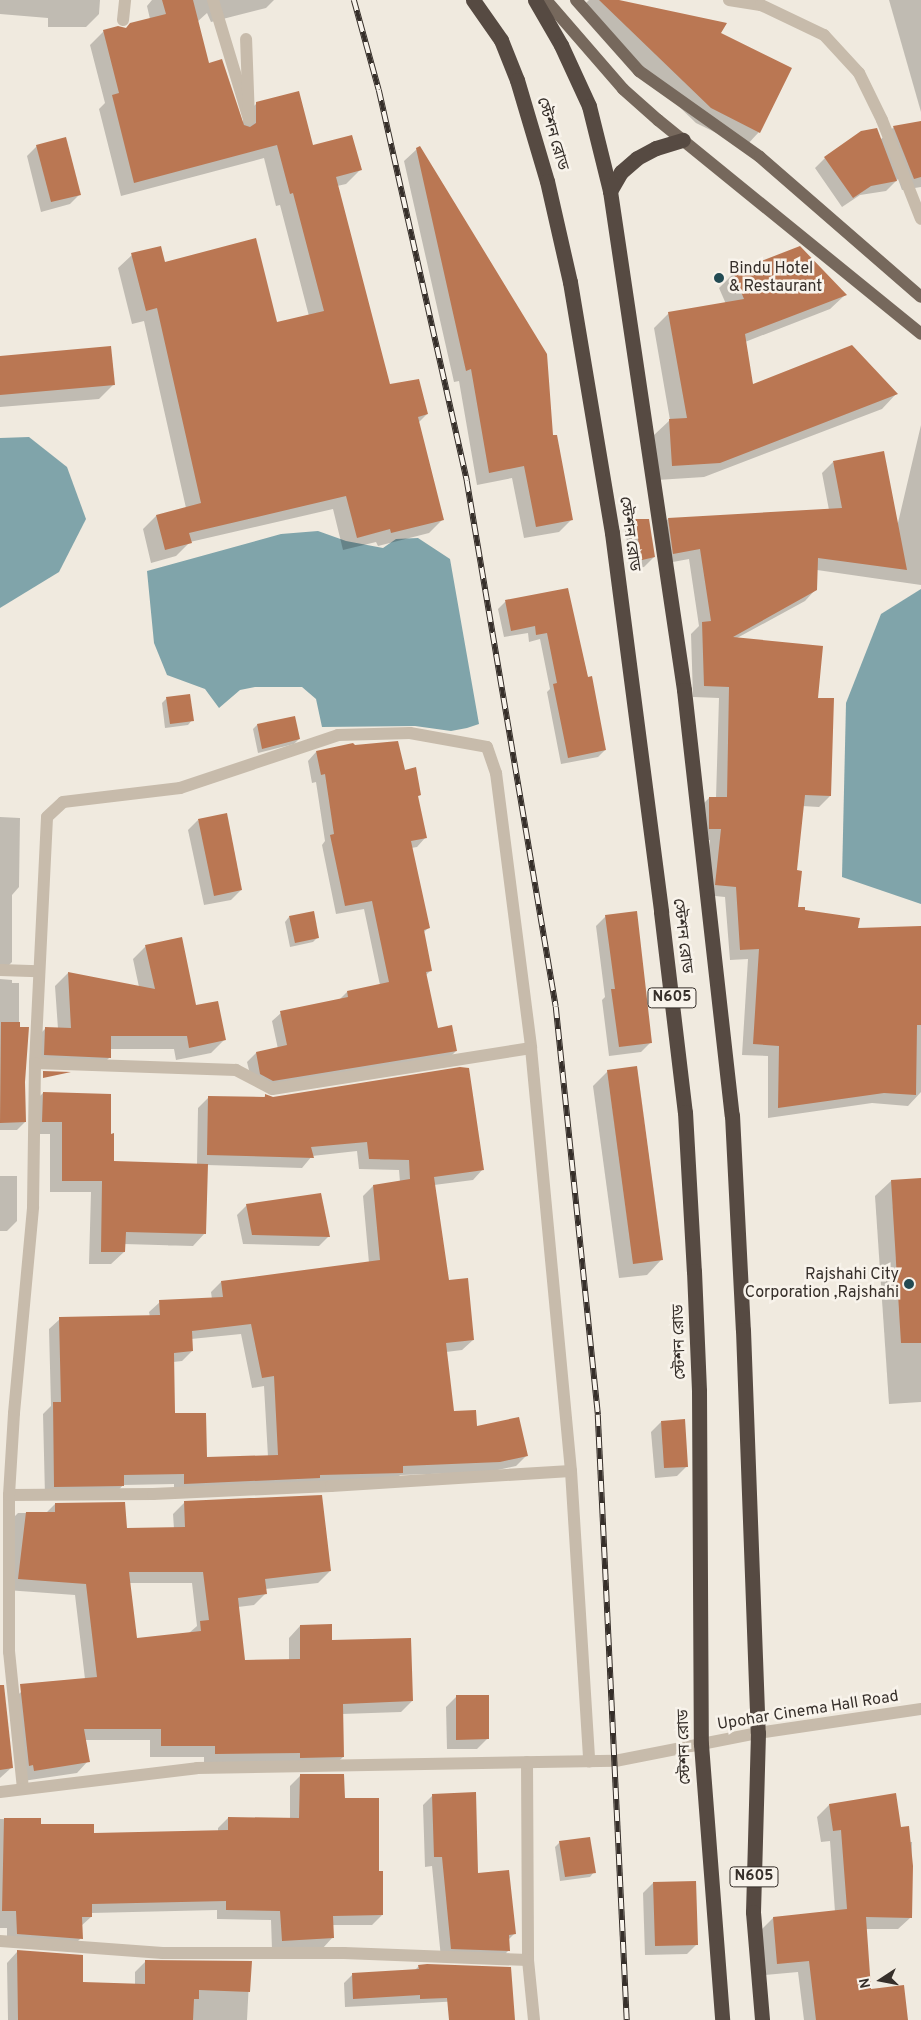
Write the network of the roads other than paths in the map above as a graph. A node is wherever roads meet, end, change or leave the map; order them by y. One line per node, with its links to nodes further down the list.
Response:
1 (125, 0): 8 (street)
2 (213, 0): 9 (street)
3 (472, 0): 24 (highway, স্টেশন রোড / N605)
4 (534, 0): 11 (highway, স্টেশন রোড / N605)
5 (546, 0): 10 (main road)
6 (576, 0): 13 (main road)
7 (729, 0): 12 (street)
8 (123, 20)
9 (246, 39)
10 (683, 140): 11 (highway); 14 (main road)
11 (610, 191): 23 (highway, স্টেশন রোড / N605)
12 (921, 219)
13 (921, 297)
14 (921, 334)
15 (0, 970): 16 (street)
16 (38, 971): 17 (street); 18 (street)
17 (531, 1048): 18 (street); 19 (street)
18 (35, 1063): 20 (street)
19 (571, 1471): 20 (street); 25 (street)
20 (9, 1495): 21 (street)
21 (5, 1652): 27 (street)
22 (921, 1709): 23 (street, Upohar Cinema Hall Road)
23 (758, 1733): 24 (street, Upohar Cinema Hall Road); 33 (highway, স্টেশন রোড / N605)
24 (701, 1744): 25 (street, Upohar Cinema Hall Road); 32 (highway, স্টেশন রোড / N605)
25 (589, 1761): 26 (street, Upohar Cinema Hall Road)
26 (527, 1762): 27 (street, Upohar Cinema Hall Road); 30 (street)
27 (23, 1789): 28 (street, Upohar Cinema Hall Road)
28 (0, 1792)
29 (0, 1940): 30 (street)
30 (528, 1960): 31 (street)
31 (534, 2020)
32 (722, 2020)
33 (762, 2020)

